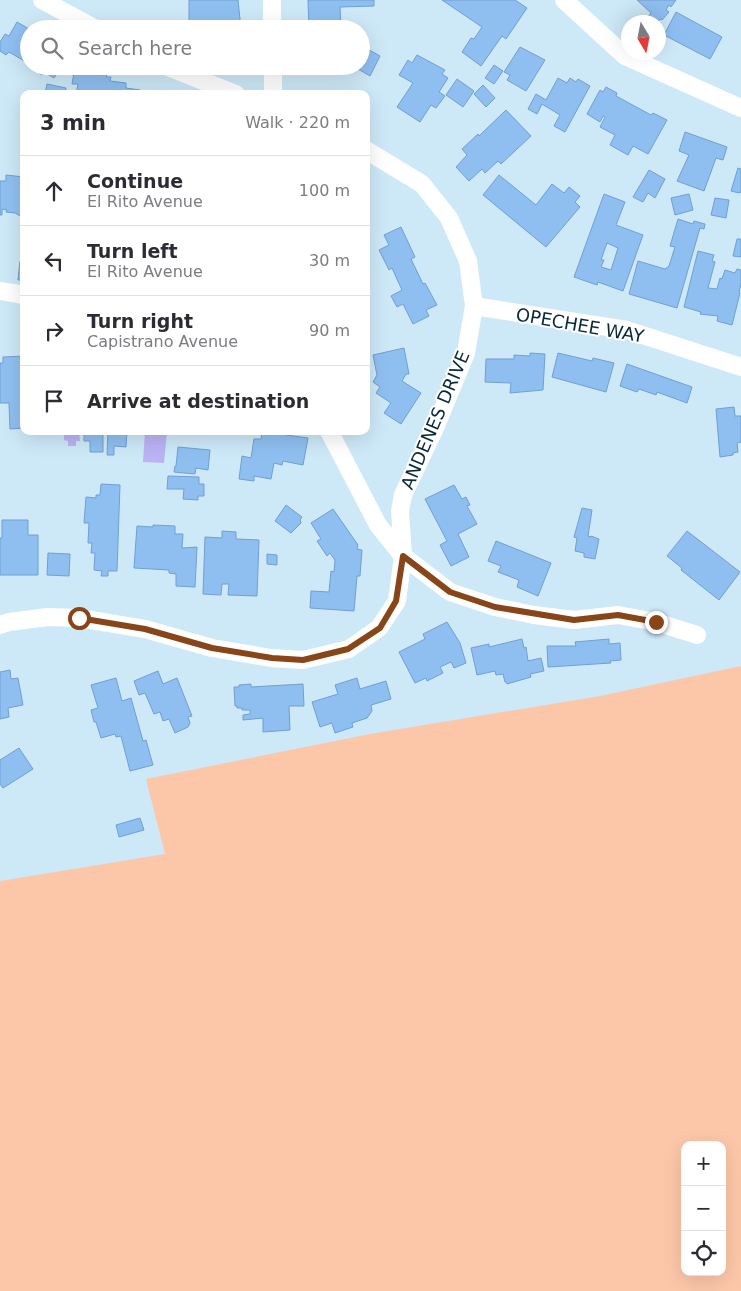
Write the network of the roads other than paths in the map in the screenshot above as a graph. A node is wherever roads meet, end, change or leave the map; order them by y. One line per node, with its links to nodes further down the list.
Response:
1 (42, 0): 4 (street)
2 (272, 0): 5 (street)
3 (564, 0): 10 (street)
4 (79, 20)
5 (272, 20)
6 (188, 75): 8 (street)
7 (273, 75): 9 (street)
8 (226, 90)
9 (273, 90)
10 (741, 108)
11 (370, 152): 14 (street, ANDENES DRIVE)
12 (0, 291): 13 (street)
13 (20, 294)
14 (474, 306): 15 (street, OPECHEE WAY); 17 (street, ANDENES DRIVE)
15 (741, 368)
16 (331, 435): 17 (street)
17 (403, 556): 18 (street, ANDENES DRIVE); 19 (street)
18 (0, 625)
19 (697, 635)

